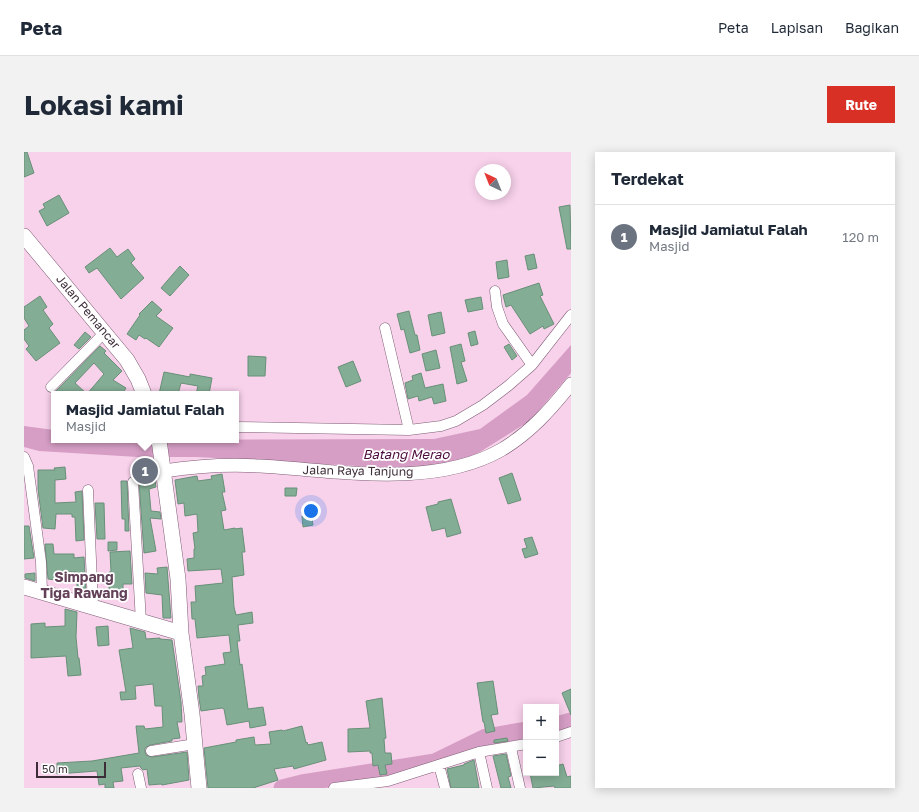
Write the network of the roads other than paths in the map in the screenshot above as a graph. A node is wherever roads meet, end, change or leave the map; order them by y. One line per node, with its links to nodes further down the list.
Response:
1 (24, 236): 5 (main road, Jalan Pemancar)
2 (495, 291): 6 (street)
3 (571, 315): 6 (street)
4 (385, 328): 11 (street)
5 (105, 332): 8 (street); 9 (main road, Jalan Pemancar)
6 (532, 365): 11 (street)
7 (571, 384): 14 (street, Jalan Raya Tanjung)
8 (51, 387)
9 (143, 391)
10 (239, 427): 11 (street)
11 (409, 430)
12 (159, 443): 14 (main road)
13 (24, 457): 18 (street)
14 (163, 466): 21 (main road)
15 (133, 482): 20 (street)
16 (88, 490): 19 (street)
17 (24, 587): 18 (main road)
18 (42, 592): 19 (main road)
19 (93, 607): 20 (main road)
20 (141, 622): 21 (main road)
21 (182, 633): 24 (main road)
22 (571, 732): 23 (street)
23 (559, 735)
24 (195, 744): 27 (street); 33 (main road)
25 (523, 745): 26 (street)
26 (511, 748): 28 (street); 37 (street)
27 (151, 751)
28 (478, 752): 29 (street); 36 (street)
29 (440, 765): 31 (street); 35 (street)
30 (138, 774): 32 (street)
31 (365, 786): 34 (street)
32 (141, 788)
33 (199, 788)
34 (334, 788)
35 (445, 788)
36 (487, 788)
37 (520, 788)

